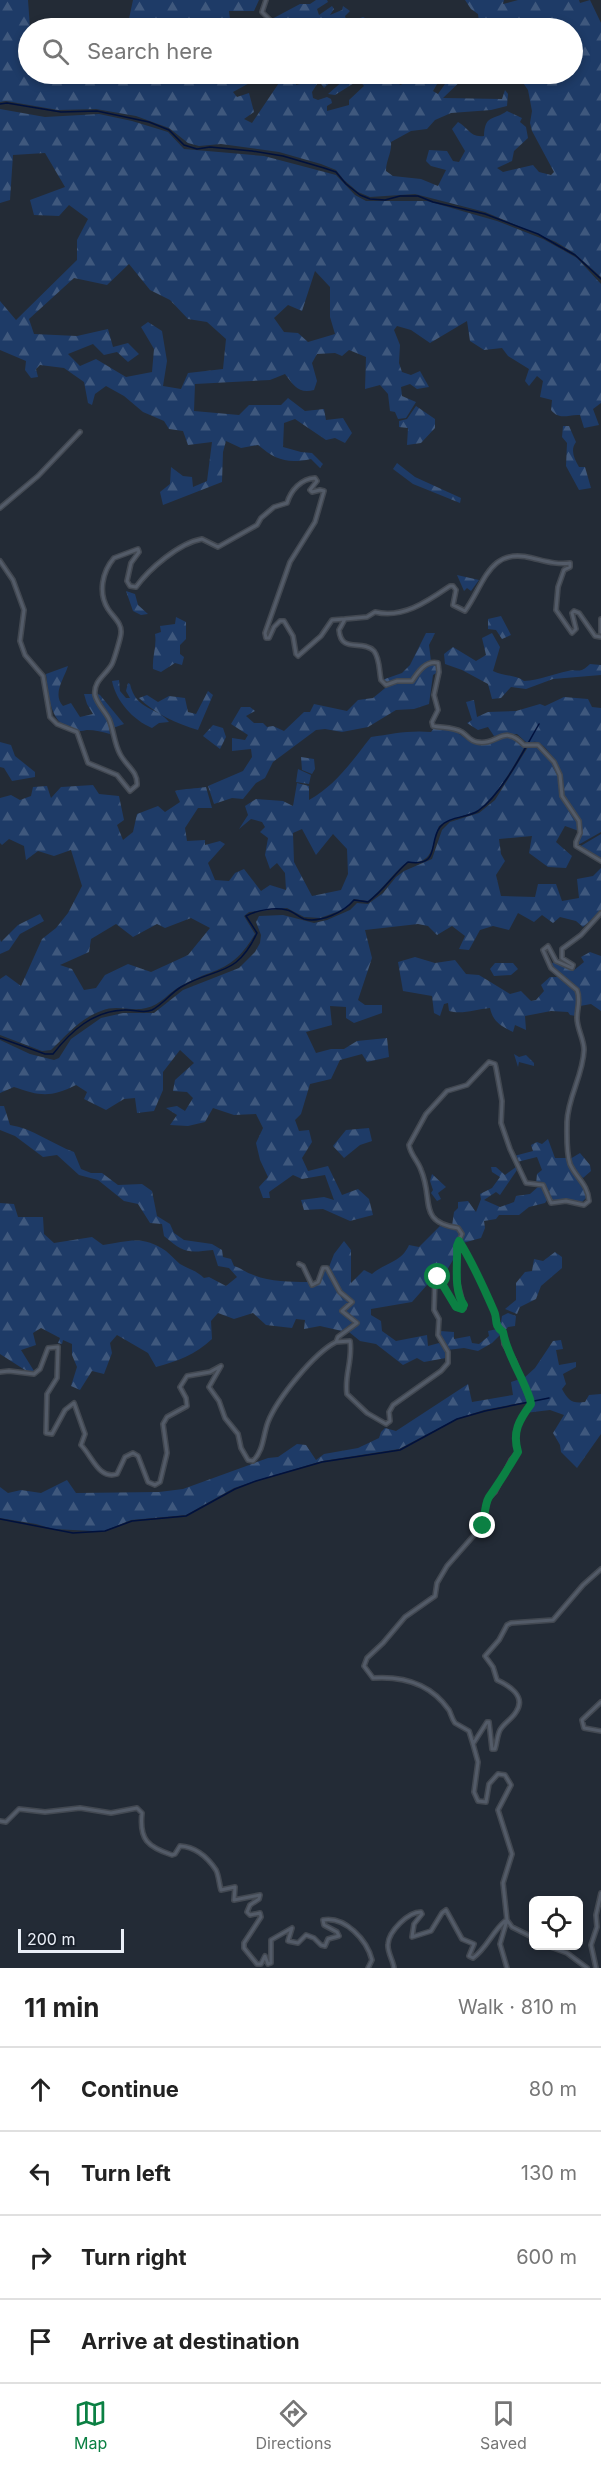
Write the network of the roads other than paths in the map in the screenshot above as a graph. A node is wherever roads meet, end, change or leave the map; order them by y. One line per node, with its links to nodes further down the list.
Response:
1 (266, 0): 2 (street)
2 (268, 18)
3 (80, 432): 4 (street)
4 (0, 508)
5 (0, 561): 6 (street)
6 (345, 619): 9 (street); 10 (street)
7 (601, 619): 8 (street)
8 (601, 632)
9 (601, 637)
10 (601, 861)
11 (601, 913): 12 (street)
12 (459, 1241): 14 (street); 19 (street)
13 (299, 1264): 14 (street)
14 (336, 1342): 15 (street)
15 (0, 1372)
16 (601, 1569): 19 (street)
17 (601, 1702): 18 (street)
18 (601, 1731)
19 (472, 1744): 22 (street)
20 (0, 1821): 25 (street)
21 (601, 1893): 29 (street)
22 (507, 1920): 23 (street); 26 (street); 27 (street)
23 (529, 1936)
24 (559, 1950): 28 (street)
25 (368, 1968)
26 (394, 1968)
27 (507, 1968)
28 (587, 1968)
29 (596, 1968)

